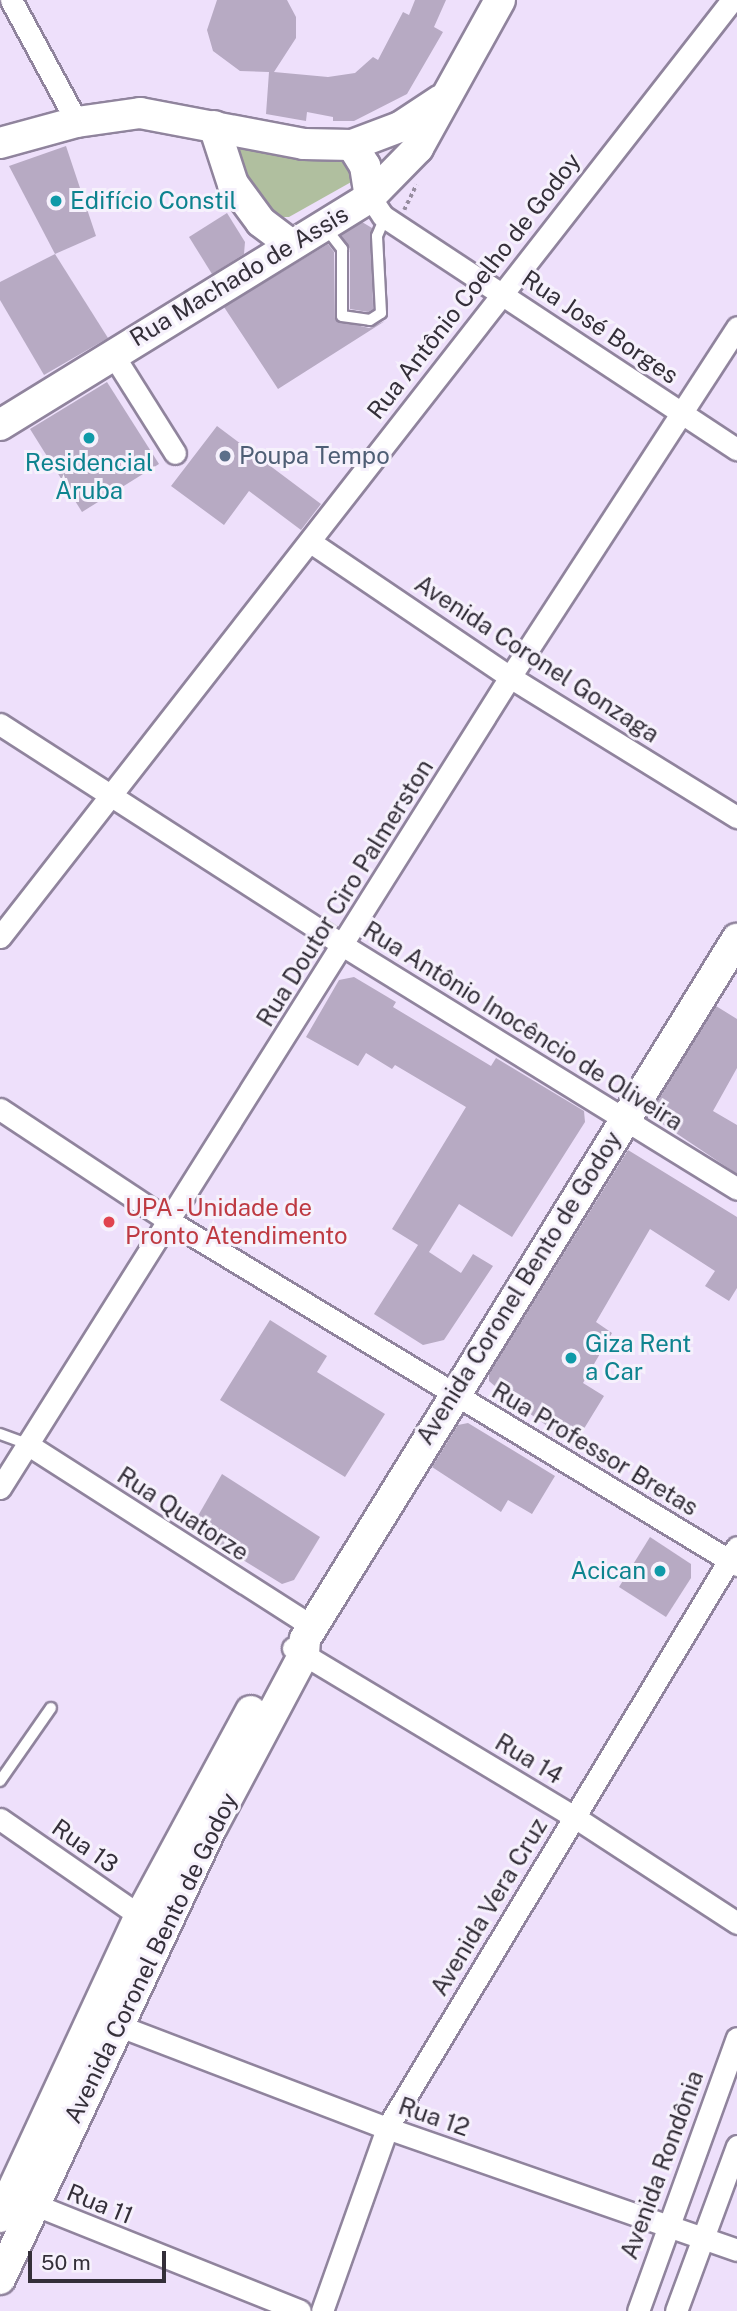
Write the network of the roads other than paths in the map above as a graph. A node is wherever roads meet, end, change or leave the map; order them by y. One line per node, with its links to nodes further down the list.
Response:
1 (11, 0): 5 (street)
2 (500, 0): 4 (main road, Rua Machado de Assis)
3 (732, 0): 12 (street, Rua Antônio Coelho de Godoy)
4 (447, 96): 8 (main road); 9 (main road, Rua Machado de Assis)
5 (76, 122): 6 (main road); 7 (main road)
6 (214, 126): 8 (main road); 11 (main road)
7 (0, 143)
8 (352, 145): 9 (main road)
9 (377, 207): 10 (main road, Rua Machado de Assis); 10 (lane); 12 (street, Rua José Borges)
10 (323, 225): 11 (main road, Rua Machado de Assis)
11 (291, 245): 14 (main road, Rua Machado de Assis)
12 (500, 292): 15 (street, Rua José Borges); 19 (street, Rua Antônio Coelho de Godoy)
13 (737, 327): 15 (street, Rua Doutor Ciro Palmerston)
14 (111, 353): 16 (main road, Rua Machado de Assis); 18 (street)
15 (683, 415): 17 (street, Rua José Borges); 20 (street, Rua Doutor Ciro Palmerston)
16 (0, 425)
17 (737, 449)
18 (175, 453)
19 (312, 543): 20 (street, Avenida Coronel Gonzaga); 22 (street, Rua Antônio Coelho de Godoy)
20 (510, 677): 23 (street, Avenida Coronel Gonzaga); 26 (street, Rua Doutor Ciro Palmerston)
21 (0, 724): 22 (street, Rua Antônio Inocêncio de Oliveira)
22 (111, 795): 24 (street, Rua Antônio Coelho de Godoy); 26 (street, Rua Antônio Inocêncio de Oliveira)
23 (737, 817)
24 (0, 937)
25 (737, 939): 28 (main road, Avenida Coronel Bento de Godoy)
26 (344, 946): 28 (street, Rua Antônio Inocêncio de Oliveira); 30 (street, Rua Doutor Ciro Palmerston)
27 (0, 1109): 30 (street, Rua Professor Bretas)
28 (624, 1118): 29 (street, Rua Antônio Inocêncio de Oliveira); 31 (main road, Avenida Coronel Bento de Godoy)
29 (737, 1189)
30 (171, 1222): 31 (street, Rua Professor Bretas); 33 (street, Rua Doutor Ciro Palmerston)
31 (453, 1394): 35 (street, Rua Professor Bretas); 36 (main road, Avenida Coronel Bento de Godoy)
32 (0, 1434): 33 (lane)
33 (27, 1444): 34 (street, Rua Doutor Ciro Palmerston); 36 (street, Rua Quatorze)
34 (0, 1488)
35 (734, 1557): 39 (street, Avenida Vera Cruz)
36 (303, 1641): 39 (street, Rua 14); 41 (main road, Avenida Coronel Bento de Godoy); 43 (main road, Avenida Coronel Bento de Godoy)
37 (51, 1708): 38 (lane)
38 (0, 1781)
39 (573, 1816): 42 (street, Rua 14); 45 (street, Avenida Vera Cruz)
40 (0, 1819): 41 (street, Rua 13)
41 (140, 1916): 47 (main road, Avenida Coronel Bento de Godoy)
42 (737, 1923)
43 (117, 2025): 45 (street, Rua 12); 47 (main road, Avenida Coronel Bento de Godoy)
44 (737, 2038): 48 (street, Avenida Rondônia)
45 (387, 2128): 48 (street, Rua 12); 53 (street, Avenida Vera Cruz)
46 (737, 2146): 49 (street)
47 (11, 2201): 51 (main road, Avenida Coronel Bento de Godoy); 52 (street, Rua 11)
48 (667, 2226): 49 (street, Rua 12); 54 (street, Avenida Rondônia)
49 (705, 2238): 50 (street, Rua 12); 55 (street)
50 (737, 2250)
51 (0, 2279)
52 (300, 2311)
53 (322, 2311)
54 (638, 2311)
55 (676, 2311)

